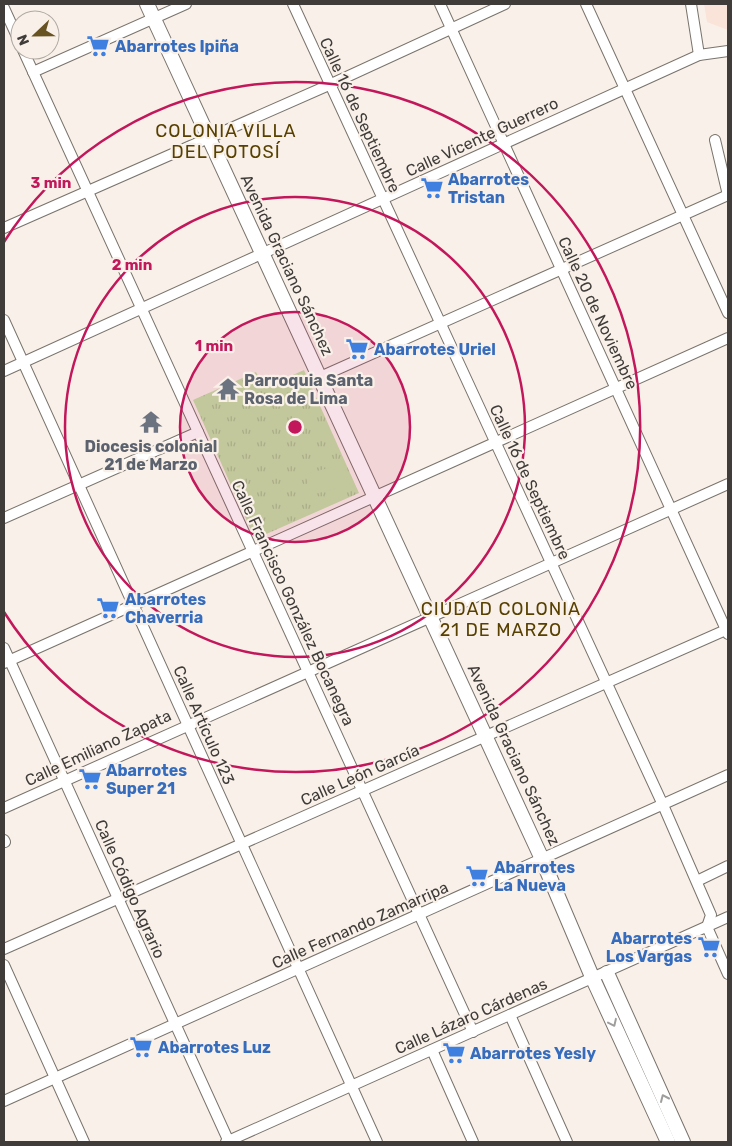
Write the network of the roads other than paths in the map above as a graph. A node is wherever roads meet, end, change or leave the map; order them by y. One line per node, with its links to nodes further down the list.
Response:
1 (147, 4): 9 (street, Avenida Graciano Sánchez)
2 (186, 4): 9 (street)
3 (292, 4): 16 (street, Calle 16 de Septiembre)
4 (440, 4): 11 (street, Calle 20 de Noviembre)
5 (504, 4): 11 (street)
6 (586, 4): 17 (street)
7 (691, 4): 13 (street)
8 (4, 8): 10 (street)
9 (154, 18): 15 (street); 18 (street, Avenida Graciano Sánchez)
10 (10, 22)
11 (452, 29): 16 (street); 20 (street, Calle 20 de Noviembre)
12 (728, 51): 13 (street, Calle Vicente Guerrero)
13 (699, 54): 17 (street, Calle Vicente Guerrero)
14 (28, 60): 15 (street, Calle Francisco González Bocanegra)
15 (33, 72): 21 (street, Calle Francisco González Bocanegra)
16 (329, 85): 18 (street); 23 (street, Calle 16 de Septiembre)
17 (625, 88): 20 (street, Calle Vicente Guerrero); 24 (street)
18 (209, 138): 21 (street); 26 (street, Avenida Graciano Sánchez)
19 (715, 140): 22 (street)
20 (504, 144): 23 (street, Calle Vicente Guerrero); 27 (street, Calle 20 de Noviembre)
21 (88, 191): 25 (street); 28 (street, Calle Francisco González Bocanegra)
22 (728, 195): 24 (street)
23 (382, 199): 26 (street, Calle Vicente Guerrero); 31 (street, Calle 16 de Septiembre)
24 (683, 214): 27 (street); 29 (street)
25 (4, 228)
26 (263, 255): 28 (street, Calle Vicente Guerrero); 35 (street, Avenida Graciano Sánchez)
27 (561, 269): 31 (street); 36 (street, Calle 20 de Noviembre)
28 (141, 309): 33 (street, Calle Vicente Guerrero); 37 (street, Calle Francisco González Bocanegra)
29 (728, 313)
30 (4, 320): 33 (street, Calle Artículo 123)
31 (440, 324): 35 (street); 38 (street, Calle 16 de Septiembre)
32 (728, 338): 36 (street)
33 (23, 362): 34 (street, Calle Vicente Guerrero); 39 (street, Calle Artículo 123)
34 (4, 371)
35 (320, 377): 41 (street, Avenida Graciano Sánchez)
36 (615, 387): 38 (street); 42 (street, Calle 20 de Noviembre)
37 (198, 432): 39 (street); 44 (street, Calle Francisco González Bocanegra)
38 (496, 441): 41 (street); 45 (street, Calle 16 de Septiembre)
39 (78, 484): 43 (street); 46 (street, Calle Artículo 123)
40 (728, 484): 42 (street, Calle Emiliano Zapata)
41 (374, 496): 44 (street); 47 (street, Avenida Graciano Sánchez)
42 (671, 509): 45 (street, Calle Emiliano Zapata); 48 (street, Calle 20 de Noviembre)
43 (4, 518)
44 (252, 551): 46 (street); 51 (street, Calle Francisco González Bocanegra)
45 (551, 562): 47 (street, Calle Emiliano Zapata); 52 (street, Calle 16 de Septiembre)
46 (132, 604): 50 (street); 53 (street, Calle Artículo 123)
47 (430, 617): 51 (street, Calle Emiliano Zapata); 54 (street, Avenida Graciano Sánchez)
48 (727, 631): 52 (street, Calle León García)
49 (4, 648): 50 (street, Calle Código Agrario)
50 (7, 662): 56 (street, Calle Código Agrario)
51 (308, 672): 53 (street, Calle Emiliano Zapata); 57 (street, Calle Francisco González Bocanegra)
52 (606, 683): 54 (street, Calle León García); 58 (street, Calle 16 de Septiembre)
53 (187, 724): 56 (street, Calle Emiliano Zapata); 60 (street, Calle Artículo 123)
54 (486, 736): 57 (street, Calle León García); 61 (street, Avenida Graciano Sánchez)
55 (728, 775): 58 (street, Calle Fernando Zamarripa)
56 (64, 781): 59 (street, Calle Emiliano Zapata); 64 (street, Calle Código Agrario)
57 (362, 791): 60 (street, Calle León García); 65 (street, Calle Francisco González Bocanegra)
58 (663, 805): 61 (street, Calle Fernando Zamarripa); 63 (street, Calle 16 de Septiembre)
59 (4, 808)
60 (242, 844): 64 (street, Calle León García); 70 (street, Calle Artículo 123)
61 (542, 859): 65 (street, Calle Fernando Zamarripa); 73 (street, Avenida Graciano Sánchez)
62 (728, 866): 63 (street)
63 (697, 881): 67 (street, Calle 16 de Septiembre)
64 (118, 899): 68 (street, Calle León García); 75 (street, Calle Código Agrario)
65 (419, 915): 70 (street, Calle Fernando Zamarripa); 76 (street, Calle Francisco González Bocanegra)
66 (728, 917): 67 (street, Calle Lázaro Cárdenas)
67 (707, 927): 71 (street, Calle Lázaro Cárdenas); 72 (street, Calle 16 de Septiembre)
68 (4, 950)
69 (4, 965): 78 (street)
70 (298, 969): 75 (street, Calle Fernando Zamarripa); 79 (street, Calle Artículo 123)
71 (607, 973): 73 (street, Calle Lázaro Cárdenas); 87 (street, one-way to 71)
72 (728, 974)
73 (593, 979): 74 (street, Calle Lázaro Cárdenas); 86 (street, Avenida Graciano Sánchez, one-way to 86)
74 (510, 1015): 76 (street, Calle Lázaro Cárdenas); 85 (street)
75 (175, 1024): 78 (street, Calle Fernando Zamarripa); 82 (street, Calle Código Agrario)
76 (473, 1032): 77 (street, Calle Lázaro Cárdenas)
77 (432, 1050): 79 (street, Calle Lázaro Cárdenas); 84 (street)
78 (55, 1078): 80 (street, Calle Fernando Zamarripa); 81 (street)
79 (352, 1086): 82 (street, Calle Lázaro Cárdenas); 83 (street, Calle Artículo 123)
80 (4, 1101)
81 (84, 1142)
82 (228, 1142)
83 (377, 1142)
84 (473, 1142)
85 (567, 1142)
86 (668, 1142)
87 (684, 1142)

